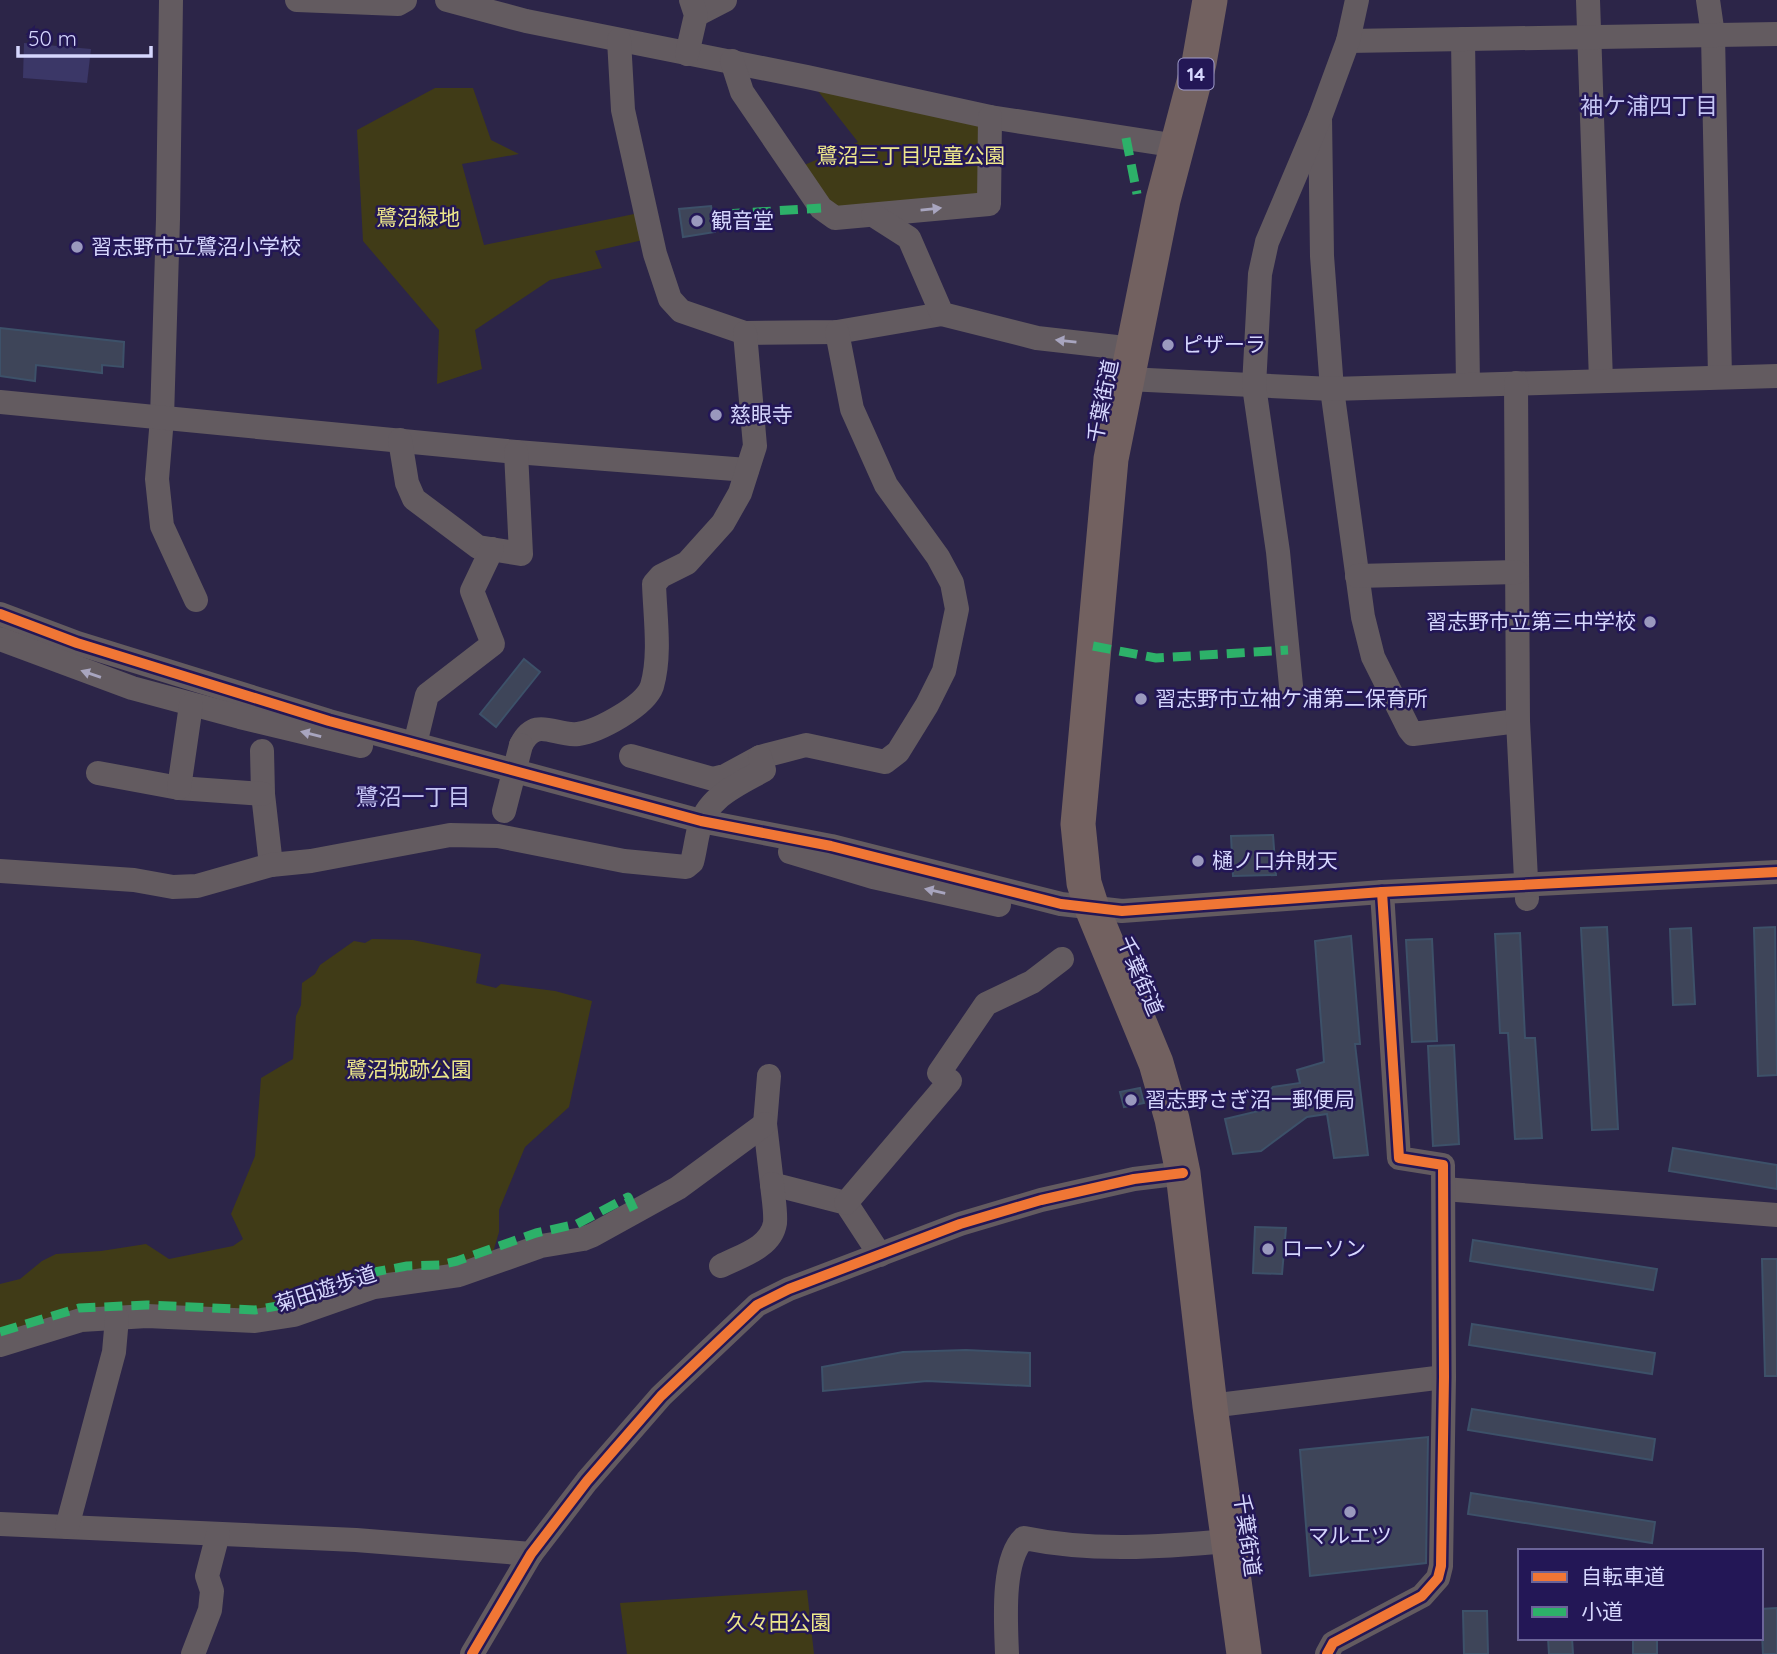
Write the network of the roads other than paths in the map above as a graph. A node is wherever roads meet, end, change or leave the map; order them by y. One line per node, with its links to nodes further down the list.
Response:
1 (171, 0): 35 (street)
2 (297, 0): 3 (street)
3 (405, 0)
4 (447, 0): 15 (street)
5 (724, 0): 10 (street)
6 (1210, 0): 21 (highway, 千葉街道 / 14)
7 (1357, 0): 16 (street)
8 (1588, 0): 13 (street)
9 (1708, 0): 12 (street)
10 (693, 7): 17 (street)
11 (1777, 34): 12 (street)
12 (1713, 35): 13 (street); 28 (street)
13 (1588, 37): 14 (street); 29 (street)
14 (1463, 39): 16 (street); 31 (street)
15 (619, 40): 17 (street); 25 (street)
16 (1348, 41): 20 (street)
17 (687, 54): 18 (street)
18 (732, 61): 19 (street); 22 (street)
19 (989, 117): 21 (street); 22 (street, one-way to 19)
20 (1320, 117): 32 (street); 33 (street)
21 (1178, 146): 26 (highway, 千葉街道 / 14)
22 (873, 215): 23 (street)
23 (942, 314): 24 (street); 26 (street, one-way to 23)
24 (837, 332): 25 (street); 51 (street)
25 (745, 333): 38 (street)
26 (1130, 364): 32 (street); 63 (highway, 千葉街道 / 14)
27 (1777, 376): 28 (street)
28 (1720, 377): 29 (street)
29 (1601, 381): 30 (street)
30 (1516, 383): 31 (street); 40 (street)
31 (1468, 385): 33 (street)
32 (1254, 386): 33 (street); 45 (street)
33 (1332, 389): 41 (street)
34 (0, 402): 35 (street)
35 (162, 418): 36 (street); 42 (street)
36 (400, 440): 37 (street); 39 (street)
37 (516, 452): 38 (street); 39 (street)
38 (747, 470): 56 (street, bridge)
39 (492, 549): 48 (street)
40 (1517, 572): 41 (street); 47 (street)
41 (1357, 576): 47 (street)
42 (196, 600)
43 (0, 614): 48 (street)
44 (0, 639): 46 (street, one-way to 44)
45 (1291, 686)
46 (191, 705): 53 (street); 55 (street, one-way to 46)
47 (1518, 721): 61 (street)
48 (415, 744): 55 (street)
49 (262, 751): 54 (street)
50 (631, 756): 51 (street)
51 (760, 757): 55 (street)
52 (99, 773): 53 (street)
53 (179, 788): 54 (street)
54 (262, 794): 57 (street)
55 (700, 826): 56 (street); 63 (street)
56 (498, 836): 57 (street)
57 (271, 865): 58 (street)
58 (0, 871)
59 (1777, 872): 61 (street)
60 (1777, 888): 61 (street)
61 (1527, 893): 62 (street)
62 (1383, 899): 63 (street); 69 (street)
63 (1095, 916): 67 (highway, 千葉街道 / 14)
64 (1062, 959): 70 (street)
65 (769, 1076): 66 (street)
66 (765, 1124): 68 (street); 71 (street)
67 (1183, 1173): 73 (street); 79 (highway, 千葉街道 / 14)
68 (772, 1184): 70 (street); 74 (street)
69 (1444, 1189): 72 (street); 78 (street)
70 (846, 1203): 73 (street)
71 (634, 1210): 75 (street); 76 (street, 菊田遊歩道)
72 (1777, 1215)
73 (880, 1255): 84 (street)
74 (721, 1266)
75 (117, 1318): 77 (street); 81 (street)
76 (0, 1332)
77 (0, 1345)
78 (1444, 1377): 79 (street); 89 (street)
79 (1210, 1406): 83 (highway, 千葉街道 / 14)
80 (0, 1524): 81 (street)
81 (67, 1527): 82 (street)
82 (218, 1534): 84 (street); 85 (street)
83 (1229, 1541): 87 (street); 88 (highway, 千葉街道 / 14)
84 (531, 1554): 86 (street)
85 (193, 1654)
86 (472, 1654)
87 (1007, 1654)
88 (1244, 1654)
89 (1328, 1654)

